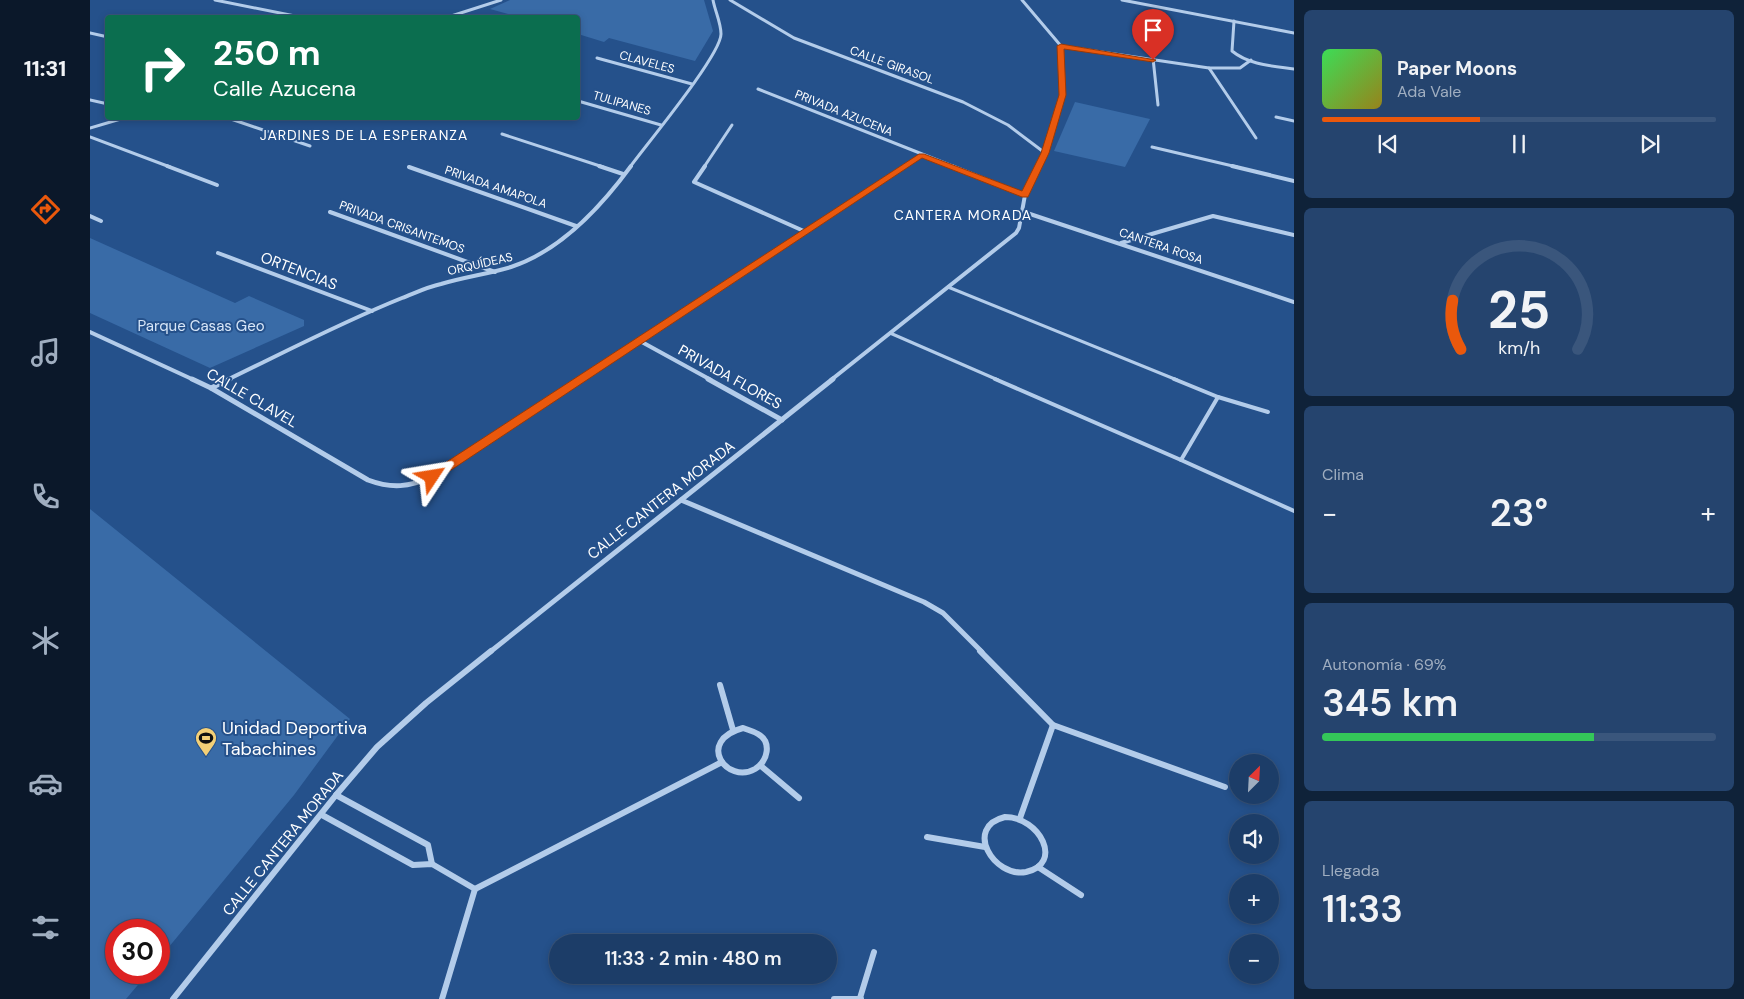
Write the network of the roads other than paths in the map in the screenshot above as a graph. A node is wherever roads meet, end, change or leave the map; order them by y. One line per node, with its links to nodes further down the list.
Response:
1 (215, 0): 7 (street)
2 (501, 0): 8 (street)
3 (713, 0): 20 (street, ORQUÍDEAS)
4 (730, 0): 38 (street, CALLE GIRASOL)
5 (1022, 0): 14 (street)
6 (1122, 0): 9 (street)
7 (290, 15)
8 (454, 15)
9 (1234, 21): 12 (street); 17 (street)
10 (1150, 30): 16 (street)
11 (90, 33): 13 (street)
12 (1294, 33)
13 (105, 36)
14 (1061, 46): 16 (street); 38 (street, CALLE CANTERA MORADA)
15 (597, 58): 20 (street, CLAVELES)
16 (1153, 60): 18 (street); 25 (street)
17 (1251, 60): 18 (street); 19 (street)
18 (1209, 68): 35 (street)
19 (1294, 69)
20 (692, 84): 30 (street, ORQUÍDEAS)
21 (758, 89): 39 (street, PRIVADA AZUCENA)
22 (90, 100): 24 (street)
23 (580, 102): 30 (street, TULIPANES)
24 (105, 103)
25 (1158, 105)
26 (1276, 118): 29 (street)
27 (117, 120): 32 (street)
28 (234, 120): 36 (street)
29 (1294, 122)
30 (661, 125): 41 (street, ORQUÍDEAS)
31 (732, 125): 50 (street)
32 (90, 128)
33 (502, 134): 41 (street)
34 (90, 137): 43 (street)
35 (1256, 138)
36 (310, 146)
37 (1152, 147): 42 (street)
38 (1045, 153): 44 (street, CALLE CANTERA MORADA)
39 (922, 156): 44 (street, PRIVADA AZUCENA); 50 (street)
40 (409, 167): 49 (street, PRIVADA AMAPOLA)
41 (623, 174): 49 (street, ORQUÍDEAS)
42 (1294, 181)
43 (217, 185)
44 (1025, 195): 45 (street, CALLE CANTERA MORADA)
45 (1021, 211): 52 (street, CANTERA ROSA); 55 (street, CALLE CANTERA MORADA)
46 (330, 212): 54 (street, PRIVADA CRISANTEMOS)
47 (90, 216): 48 (street)
48 (101, 221)
49 (576, 226): 54 (street, ORQUÍDEAS)
50 (806, 232): 60 (street)
51 (1294, 235): 52 (street)
52 (1120, 243): 56 (street, CANTERA ROSA)
53 (218, 253): 57 (street, ORTENCIAS)
54 (496, 272): 57 (street, ORQUÍDEAS)
55 (948, 287): 59 (street, CALLE CANTERA MORADA); 62 (lane)
56 (1294, 302)
57 (372, 311): 61 (street, ORQUÍDEAS)
58 (90, 332): 61 (street, CALLE CLAVEL)
59 (890, 333): 64 (street, CALLE CANTERA MORADA); 65 (lane)
60 (640, 341): 61 (street, CALLE CLAVEL); 64 (street, PRIVADA FLORES)
61 (211, 388)
62 (1218, 397): 63 (lane); 65 (lane)
63 (1268, 412)
64 (782, 420): 66 (street, CALLE CANTERA MORADA)
65 (1181, 460): 67 (lane)
66 (681, 500): 69 (street); 74 (street, CALLE CANTERA MORADA)
67 (1294, 511)
68 (720, 685): 70 (street)
69 (1053, 725): 73 (street); 77 (street)
70 (733, 730): 71 (street); 72 (street)
71 (722, 762): 72 (street); 82 (street)
72 (761, 766): 75 (street)
73 (1225, 787)
74 (336, 795): 76 (street, CALLE CANTERA MORADA); 80 (street)
75 (799, 798)
76 (322, 816): 80 (street); 85 (street, CALLE CANTERA MORADA)
77 (1020, 818): 79 (street); 81 (street)
78 (926, 837): 79 (street)
79 (986, 847): 81 (street)
80 (432, 864): 82 (street)
81 (1038, 867): 83 (street)
82 (475, 889): 86 (street)
83 (1081, 895)
84 (874, 952): 88 (street)
85 (173, 999)
86 (442, 999)
87 (834, 999): 88 (street)
88 (861, 999)

